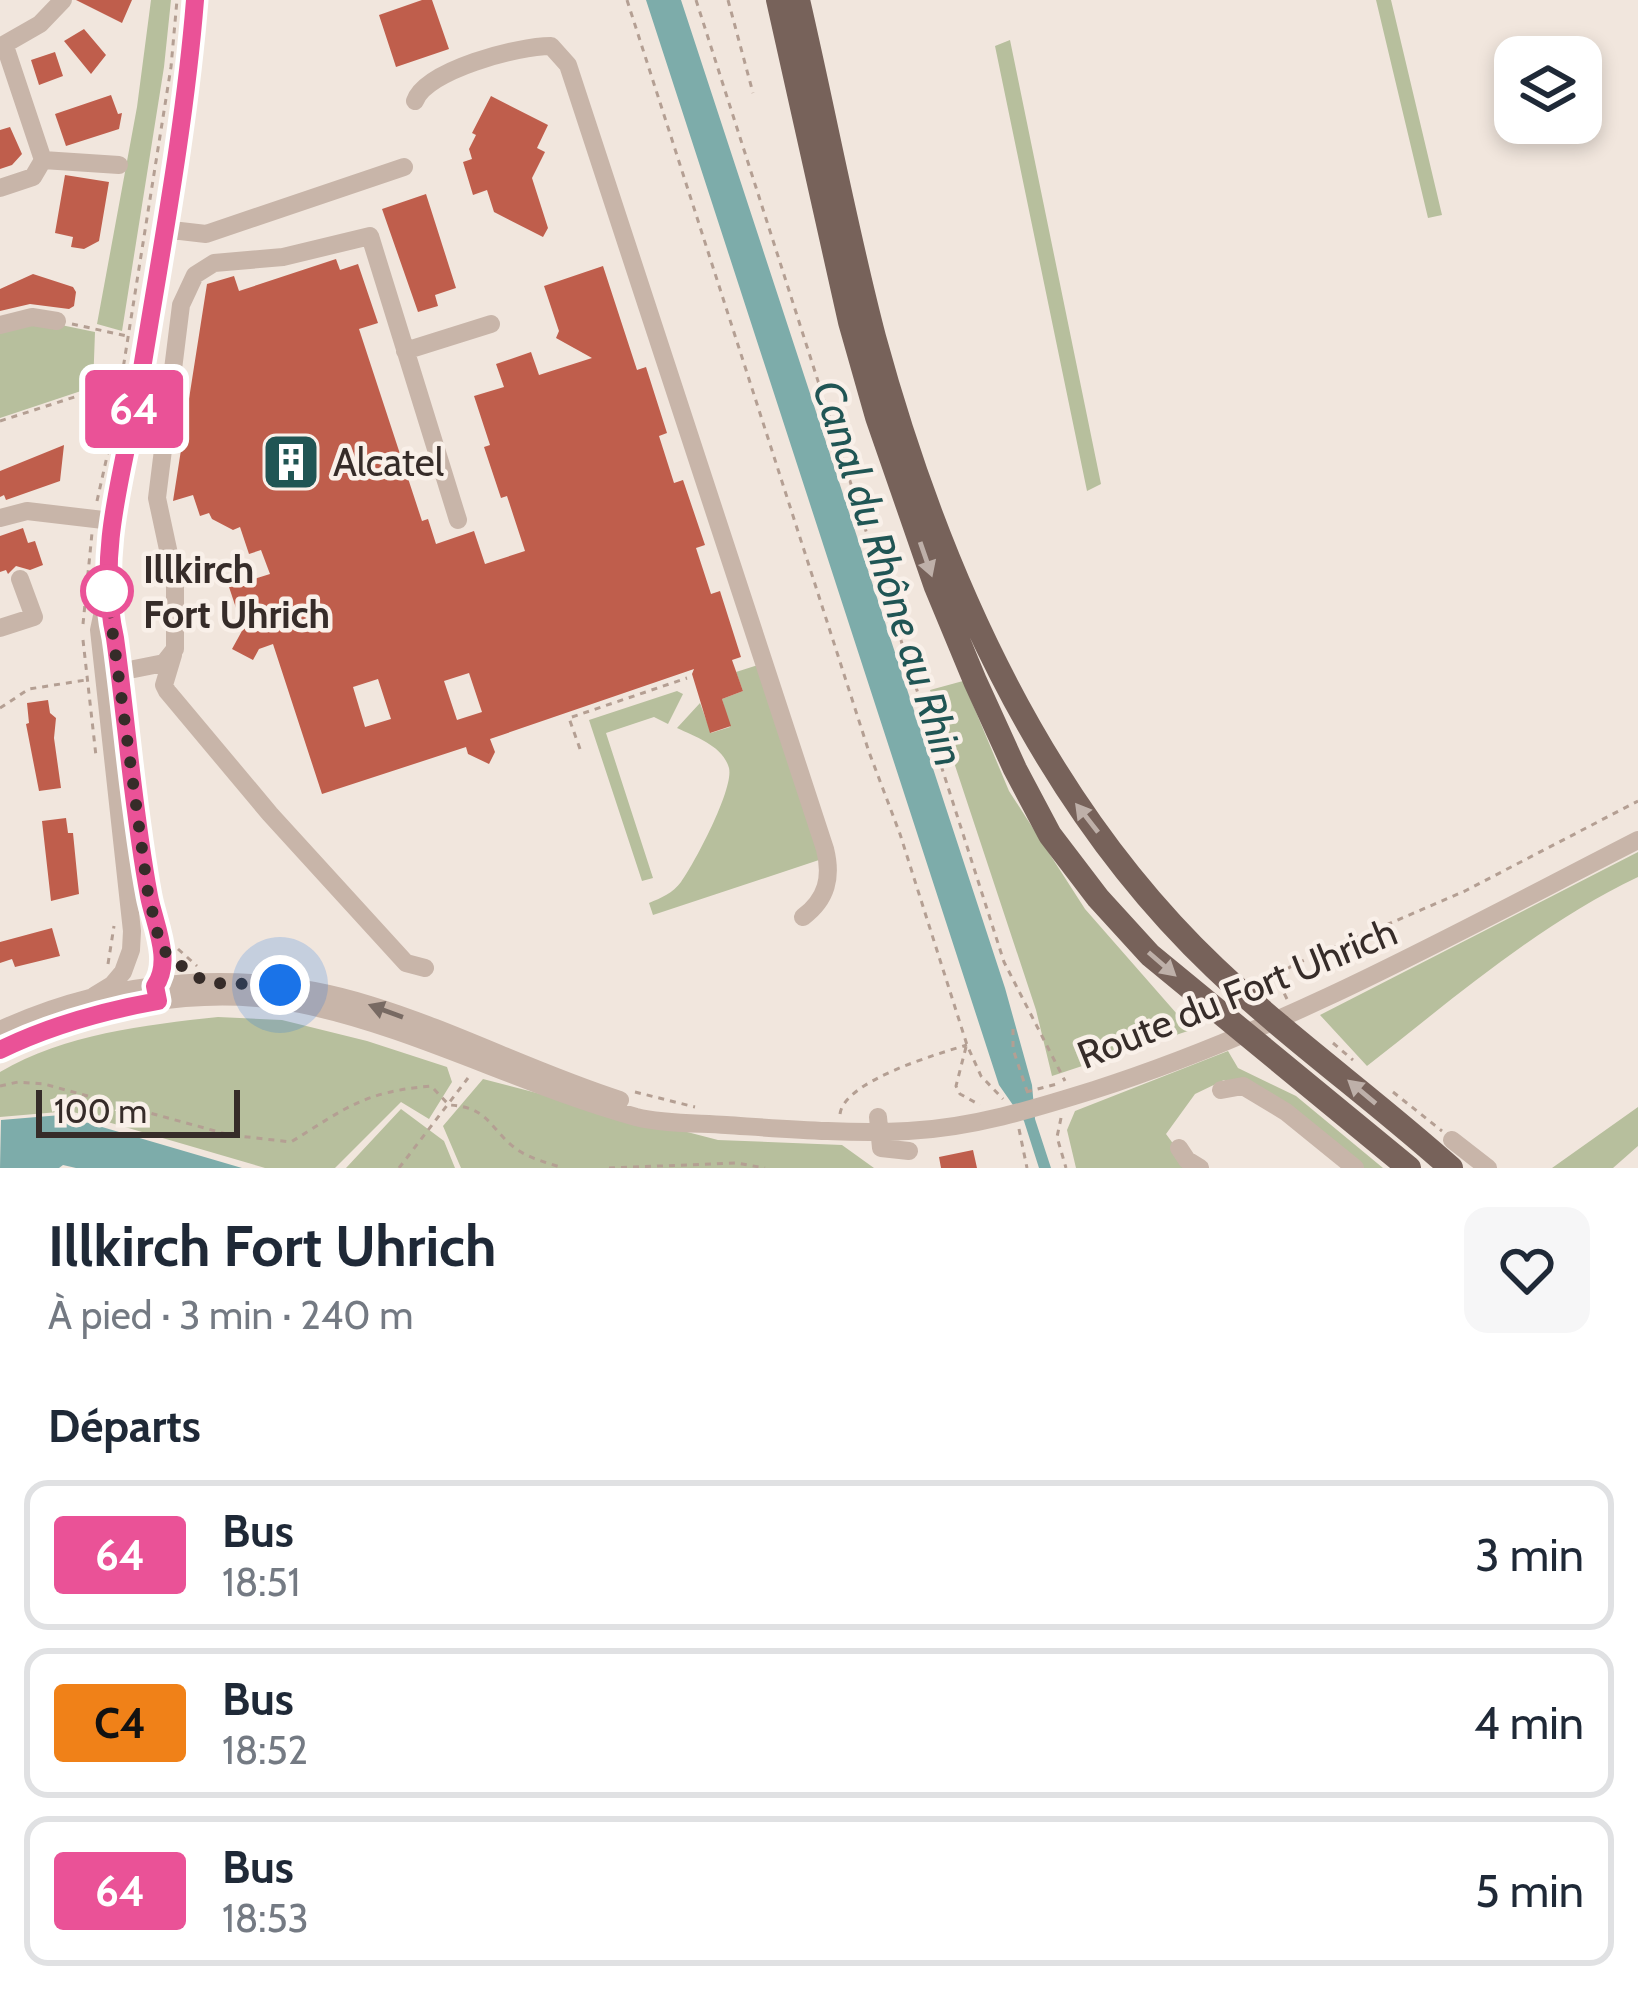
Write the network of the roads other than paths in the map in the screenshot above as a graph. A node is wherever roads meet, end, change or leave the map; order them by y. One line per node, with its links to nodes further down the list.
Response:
1 (63, 0): 5 (street)
2 (195, 0): 11 (street)
3 (778, 0): 42 (main road, one-way to 42)
4 (799, 0): 43 (main road, one-way to 4)
5 (2, 47): 7 (street)
6 (415, 101): 26 (street)
7 (43, 160): 8 (street); 10 (street)
8 (119, 165)
9 (404, 166): 11 (street)
10 (0, 188)
11 (163, 229): 16 (street)
12 (57, 321): 14 (street)
13 (491, 324): 15 (street)
14 (0, 325)
15 (405, 351): 18 (street); 21 (street)
16 (104, 515): 17 (street); 24 (street)
17 (0, 518)
18 (458, 520)
19 (20, 579): 20 (street)
20 (0, 628)
21 (172, 655): 22 (street); 23 (street)
22 (134, 669)
23 (164, 685): 24 (street); 29 (street)
24 (114, 693): 27 (street); 28 (street)
25 (1638, 840): 39 (street, Route du Fort Uhrich)
26 (803, 917)
27 (161, 948): 30 (street); 31 (street)
28 (131, 950): 31 (street); 32 (street)
29 (425, 968)
30 (212, 983): 31 (street, Route du Fort Uhrich); 36 (street, Route du Fort Uhrich, one-way to 30)
31 (156, 993): 32 (street, Route du Fort Uhrich); 34 (street, Route du Fort Uhrich); 36 (street, Route du Fort Uhrich)
32 (94, 996): 33 (street, Route du Fort Uhrich)
33 (0, 1030)
34 (0, 1050)
35 (1221, 1090): 41 (street)
36 (694, 1123): 39 (street, Route du Fort Uhrich)
37 (1452, 1140): 44 (street)
38 (1179, 1148): 40 (street)
39 (909, 1150)
40 (1200, 1168)
41 (1355, 1168)
42 (1409, 1168)
43 (1451, 1168)
44 (1488, 1168)

